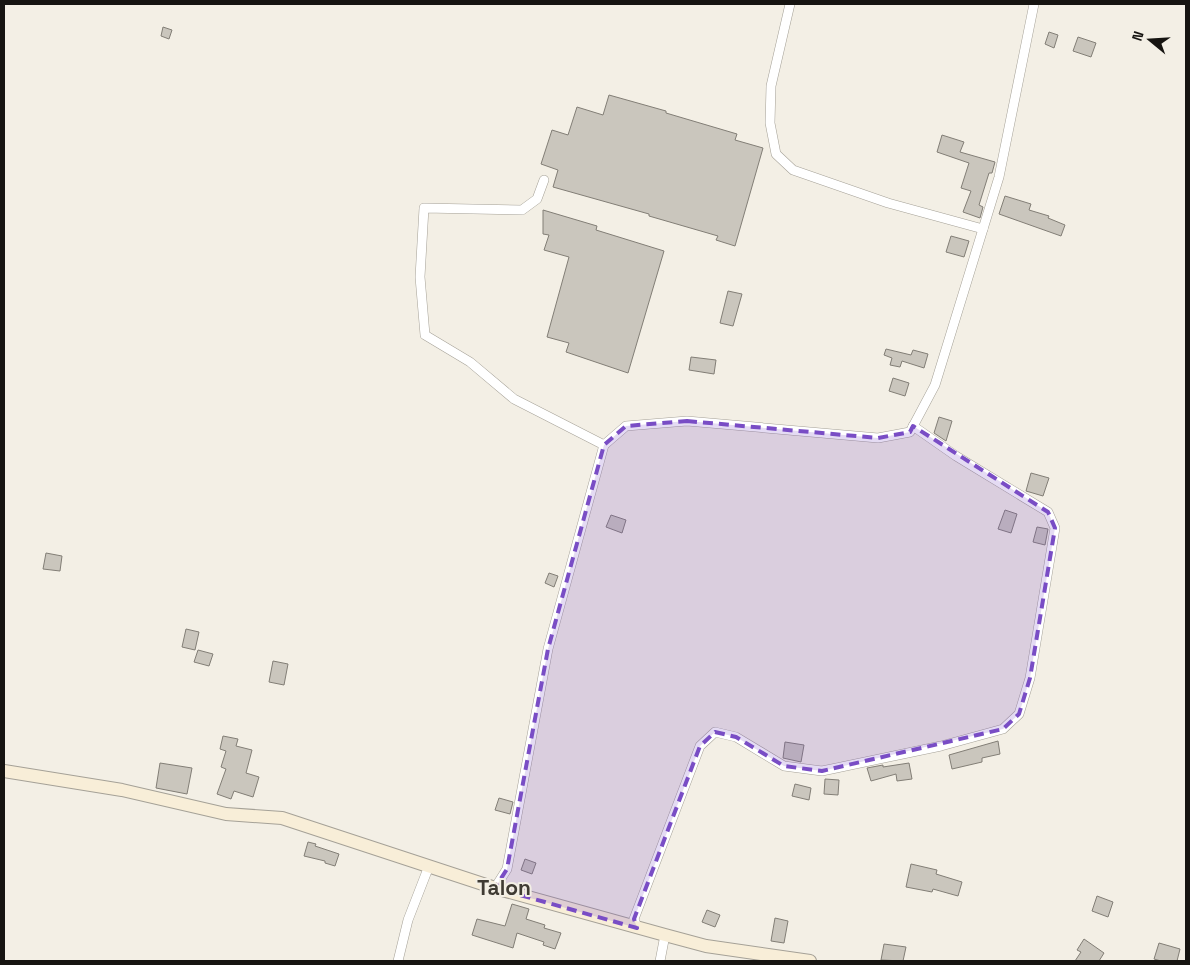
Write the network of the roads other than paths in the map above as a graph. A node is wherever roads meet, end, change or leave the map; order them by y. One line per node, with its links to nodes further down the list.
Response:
1 (790, 4): 4 (street)
2 (1034, 4): 4 (street)
3 (544, 180): 6 (street)
4 (983, 229): 5 (street)
5 (913, 426): 6 (street); 10 (street)
6 (604, 445): 9 (street)
7 (4, 771): 8 (street)
8 (429, 866): 9 (street); 12 (street)
9 (495, 888): 10 (street)
10 (638, 928): 11 (street)
11 (664, 935): 13 (street); 14 (street)
12 (398, 961)
13 (660, 961)
14 (810, 961)

